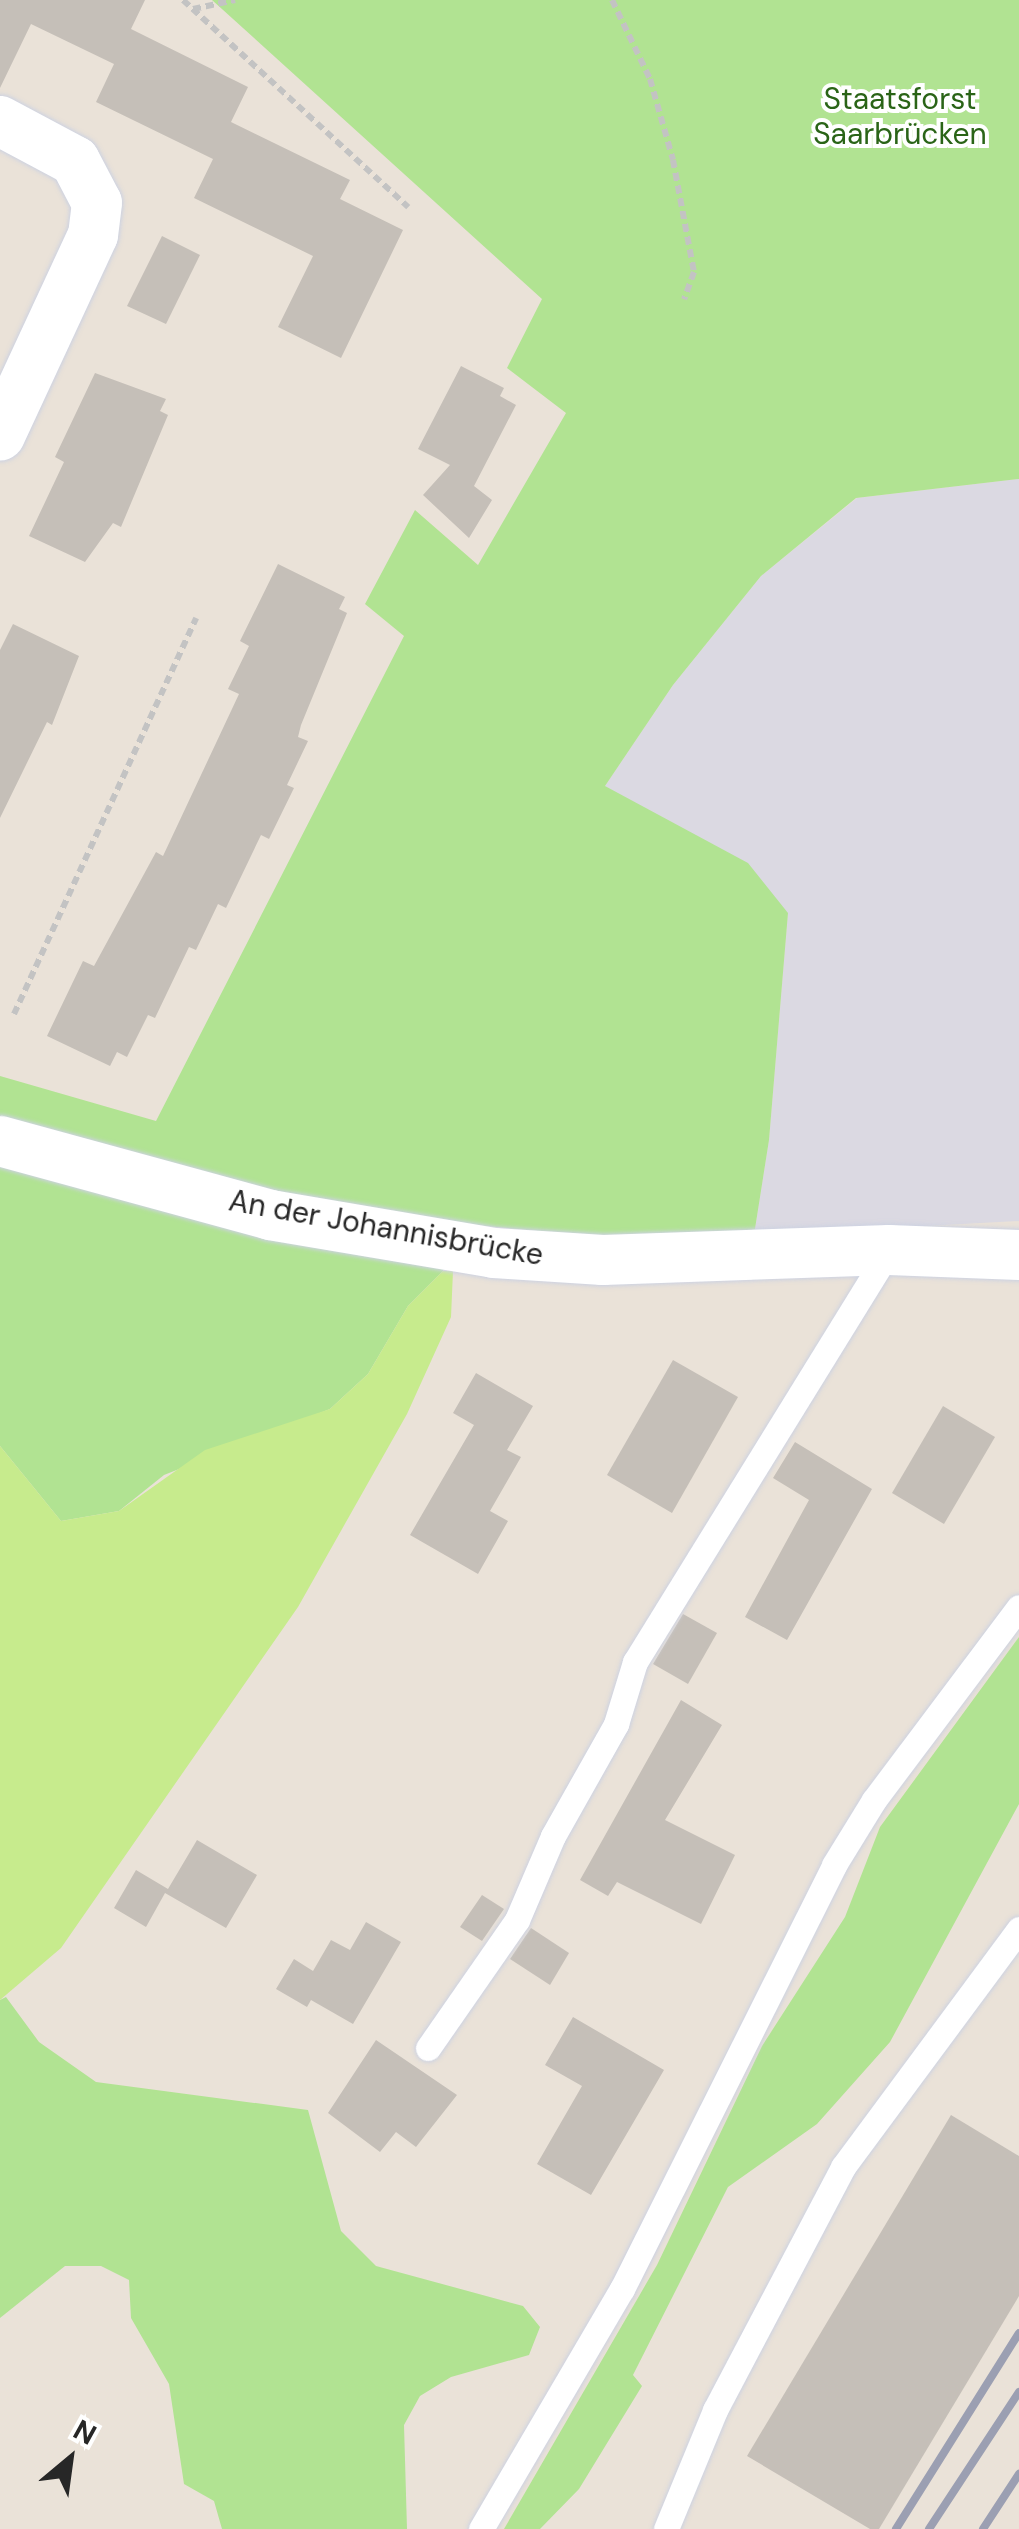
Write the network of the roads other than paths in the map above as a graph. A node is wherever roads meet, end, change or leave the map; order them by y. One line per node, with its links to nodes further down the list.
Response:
1 (0, 122): 2 (street)
2 (0, 435)
3 (0, 1141): 4 (street, An der Johannisbrücke)
4 (889, 1250): 5 (street, An der Johannisbrücke); 8 (lane)
5 (1019, 1255)
6 (1019, 1607): 9 (lane)
7 (1019, 1928): 10 (lane)
8 (428, 2048)
9 (481, 2529)
10 (666, 2529)

